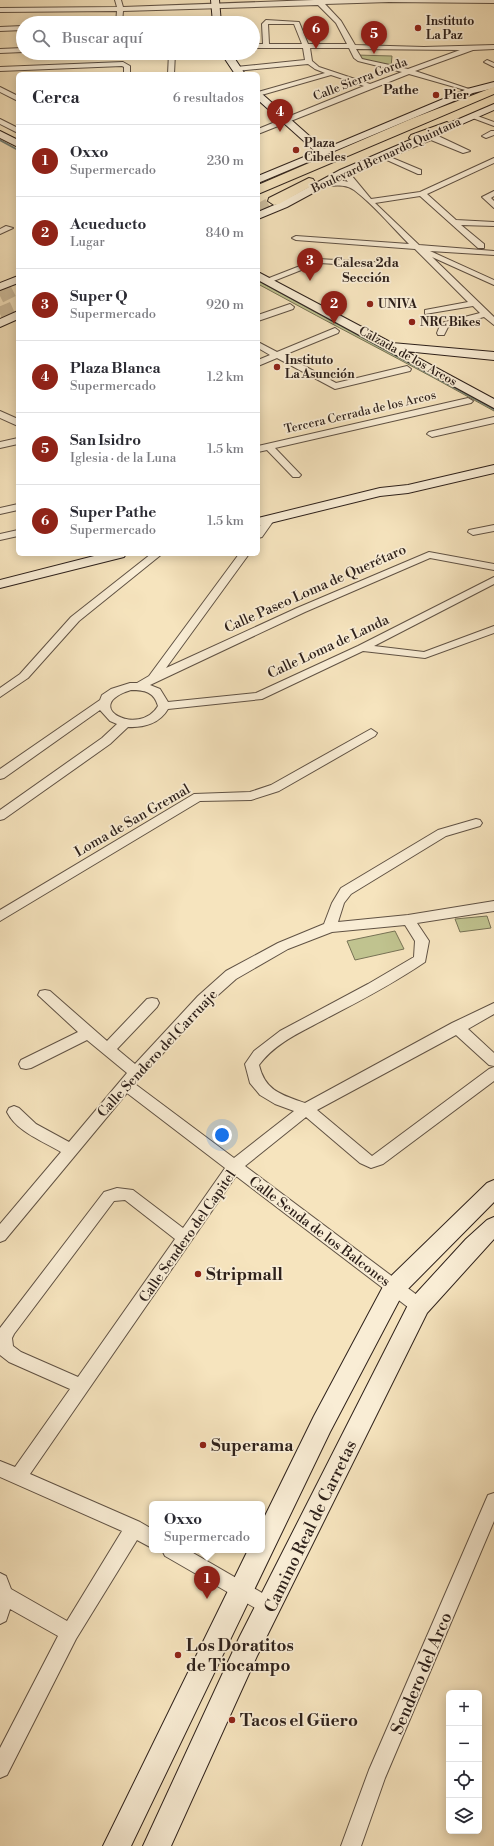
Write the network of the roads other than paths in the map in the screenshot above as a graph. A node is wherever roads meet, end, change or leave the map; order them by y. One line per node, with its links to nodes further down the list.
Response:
1 (118, 0): 11 (street)
2 (164, 0): 12 (street)
3 (389, 0): 4 (street); 6 (street)
4 (439, 0): 5 (street)
5 (483, 0): 7 (street)
6 (352, 1): 8 (street)
7 (494, 1)
8 (319, 2): 9 (street); 21 (street)
9 (259, 3): 10 (street)
10 (216, 4): 12 (street); 15 (street)
11 (120, 9): 12 (street); 13 (street); 14 (street)
12 (165, 9)
13 (0, 10)
14 (120, 16)
15 (217, 16)
16 (16, 28): 17 (street)
17 (0, 29)
18 (260, 46): 19 (street)
19 (266, 46): 20 (street); 20 (street)
20 (306, 46): 21 (street); 29 (street)
21 (352, 46): 26 (street); 26 (street)
22 (494, 47): 23 (street)
23 (469, 49): 26 (street); 36 (street, Calle Sierra Gorda)
24 (16, 51): 25 (street)
25 (0, 52)
26 (392, 57): 36 (street)
27 (172, 60): 34 (street)
28 (230, 60): 35 (street)
29 (309, 62): 35 (street); 37 (street)
30 (487, 62): 31 (street)
31 (494, 65)
32 (0, 68): 33 (street)
33 (127, 72)
34 (171, 72)
35 (238, 72)
36 (411, 72): 39 (street, Calle Sierra Gorda); 43 (street)
37 (331, 73): 39 (street); 44 (street)
38 (494, 85): 43 (street, Boulevard Bernardo Quintana)
39 (370, 86): 51 (street, Calle Sierra Gorda)
40 (3, 90): 41 (street); 46 (street)
41 (16, 90)
42 (494, 90): 50 (highway, Boulevard Bernardo Quintana)
43 (470, 91): 54 (street, Boulevard Bernardo Quintana)
44 (260, 93)
45 (260, 96): 51 (street)
46 (16, 97)
47 (494, 98): 50 (highway, Boulevard Bernardo Quintana)
48 (494, 106): 49 (street, Boulevard Bernardo Quintana)
49 (472, 116): 50 (street, Boulevard Bernardo Quintana); 53 (street)
50 (444, 118): 59 (highway); 66 (highway, Boulevard Bernardo Quintana); 68 (highway, Boulevard Bernardo Quintana)
51 (287, 120): 56 (street, Calle Sierra Gorda); 66 (street)
52 (1, 123): 55 (street)
53 (494, 124)
54 (384, 126): 66 (highway)
55 (16, 130)
56 (260, 131)
57 (494, 132): 60 (street)
58 (0, 134): 61 (street)
59 (428, 136): 64 (street); 65 (street, Boulevard Bernardo Quintana); 68 (highway)
60 (486, 136)
61 (16, 144)
62 (16, 146): 63 (street)
63 (5, 150)
64 (466, 151)
65 (387, 155): 68 (street, Boulevard Bernardo Quintana); 69 (street)
66 (321, 158): 70 (street, Boulevard Bernardo Quintana); 72 (highway, Boulevard Bernardo Quintana)
67 (494, 160): 75 (street)
68 (343, 170): 71 (street, Boulevard Bernardo Quintana); 73 (street); 76 (highway, Boulevard Bernardo Quintana)
69 (422, 170)
70 (260, 179)
71 (323, 184): 73 (street); 79 (street, Boulevard Bernardo Quintana)
72 (260, 189)
73 (357, 189): 77 (street)
74 (494, 193): 78 (street)
75 (422, 194): 77 (street); 80 (street)
76 (274, 201)
77 (370, 201): 83 (street)
78 (494, 206)
79 (260, 215)
80 (456, 222): 81 (street); 84 (street)
81 (494, 224)
82 (296, 238): 86 (street)
83 (411, 241): 84 (street); 86 (street)
84 (481, 246): 85 (street)
85 (494, 246)
86 (418, 248): 87 (street); 91 (street); 95 (street)
87 (494, 254)
88 (342, 263): 89 (street)
89 (263, 277): 93 (street, Calzada de los Arcos)
90 (16, 280): 92 (street)
91 (494, 282)
92 (0, 287)
93 (294, 294): 94 (street); 107 (street, Calzada de los Arcos)
94 (282, 302): 97 (street); 100 (street)
95 (474, 303): 96 (street); 98 (street)
96 (428, 312)
97 (303, 314)
98 (485, 314): 101 (street); 105 (street)
99 (16, 316): 102 (street)
100 (260, 317)
101 (494, 322)
102 (0, 323)
103 (322, 324): 104 (street, Calzada de los Arcos)
104 (335, 331): 106 (street, Calzada de los Arcos); 109 (street)
105 (441, 333)
106 (347, 337)
107 (387, 345): 110 (street); 112 (street, Calzada de los Arcos); 113 (street, Calzada de los Arcos)
108 (260, 346): 109 (street)
109 (277, 355): 111 (street); 112 (street)
110 (494, 356)
111 (260, 362)
112 (407, 369): 114 (street, Calzada de los Arcos)
113 (493, 400)
114 (468, 401): 116 (street, Calzada de los Arcos); 122 (street, Tercera Cerrada de los Arcos)
115 (0, 414): 118 (street)
116 (494, 414)
117 (494, 420): 119 (street)
118 (16, 422)
119 (432, 434)
120 (16, 441): 121 (street)
121 (0, 445)
122 (269, 447): 123 (street, Tercera Cerrada de los Arcos); 126 (street)
123 (260, 449)
124 (494, 457): 127 (street)
125 (494, 469): 127 (street)
126 (296, 475)
127 (380, 492): 130 (street)
128 (16, 507): 129 (street)
129 (0, 511)
130 (264, 521): 132 (street)
131 (494, 528): 133 (street)
132 (260, 530)
133 (473, 532)
134 (16, 533): 135 (street)
135 (0, 537)
136 (111, 556): 141 (street)
137 (154, 556): 146 (street)
138 (243, 556): 144 (street)
139 (494, 567): 144 (street, Calle Paseo Loma de Querétaro)
140 (494, 580): 143 (street, Calle Loma de Landa)
141 (1, 585)
142 (494, 629): 143 (street)
143 (362, 648): 148 (street, Calle Loma de Landa)
144 (153, 678): 145 (street, Calle Paseo Loma de Querétaro)
145 (140, 686): 147 (street); 148 (street)
146 (0, 693)
147 (103, 703): 149 (street); 151 (street)
148 (164, 706): 149 (street)
149 (124, 724): 152 (street)
150 (371, 733): 155 (street, Loma de San Gremal)
151 (0, 776)
152 (0, 816)
153 (476, 823): 157 (street)
154 (494, 906): 156 (street, Calle Sendero del Carruaje)
155 (0, 916)
156 (408, 920): 157 (street, Calle Sendero del Carruaje); 169 (street)
157 (330, 927): 166 (street, Calle Sendero del Carruaje)
158 (45, 995): 162 (street)
159 (152, 1003): 163 (street)
160 (494, 1008): 161 (street, Calle Sendero del Capitel)
161 (457, 1027): 164 (street); 169 (street, Calle Sendero del Capitel)
162 (88, 1033): 163 (street); 165 (street)
163 (108, 1049): 166 (street)
164 (494, 1061)
165 (26, 1064)
166 (136, 1072): 168 (street, Calle Sendero del Carruaje)
167 (494, 1074): 169 (street)
168 (125, 1084): 171 (street, Calle Sendero del Carruaje); 172 (street, Calle Senda de los Balcones)
169 (306, 1109): 172 (street, Calle Sendero del Capitel)
170 (14, 1112): 171 (street)
171 (71, 1150): 175 (street, Calle Sendero del Carruaje)
172 (235, 1166): 176 (street, Calle Sendero del Capitel); 177 (street, Calle Senda de los Balcones)
173 (494, 1189): 177 (street)
174 (494, 1226): 178 (street, Camino Real de Carretas)
175 (0, 1235)
176 (186, 1238): 179 (street, Calle Sendero del Capitel); 179 (street)
177 (394, 1288): 178 (street, Calle Senda de los Balcones); 185 (street)
178 (419, 1306): 190 (street, Camino Real de Carretas)
179 (80, 1386): 181 (street, Calle Sendero del Capitel)
180 (0, 1469): 181 (street)
181 (18, 1477): 183 (street)
182 (494, 1501): 196 (street, Sendero del Arco)
183 (134, 1528): 184 (street); 192 (street)
184 (149, 1537)
185 (265, 1543)
186 (176, 1553): 189 (street)
187 (260, 1553): 189 (street)
188 (2, 1588): 191 (street); 192 (street)
189 (240, 1590): 190 (street); 194 (street)
190 (270, 1607): 195 (street, Camino Real de Carretas)
191 (0, 1615)
192 (70, 1633): 193 (street)
193 (0, 1768)
194 (117, 1846)
195 (157, 1846)
196 (351, 1846)

